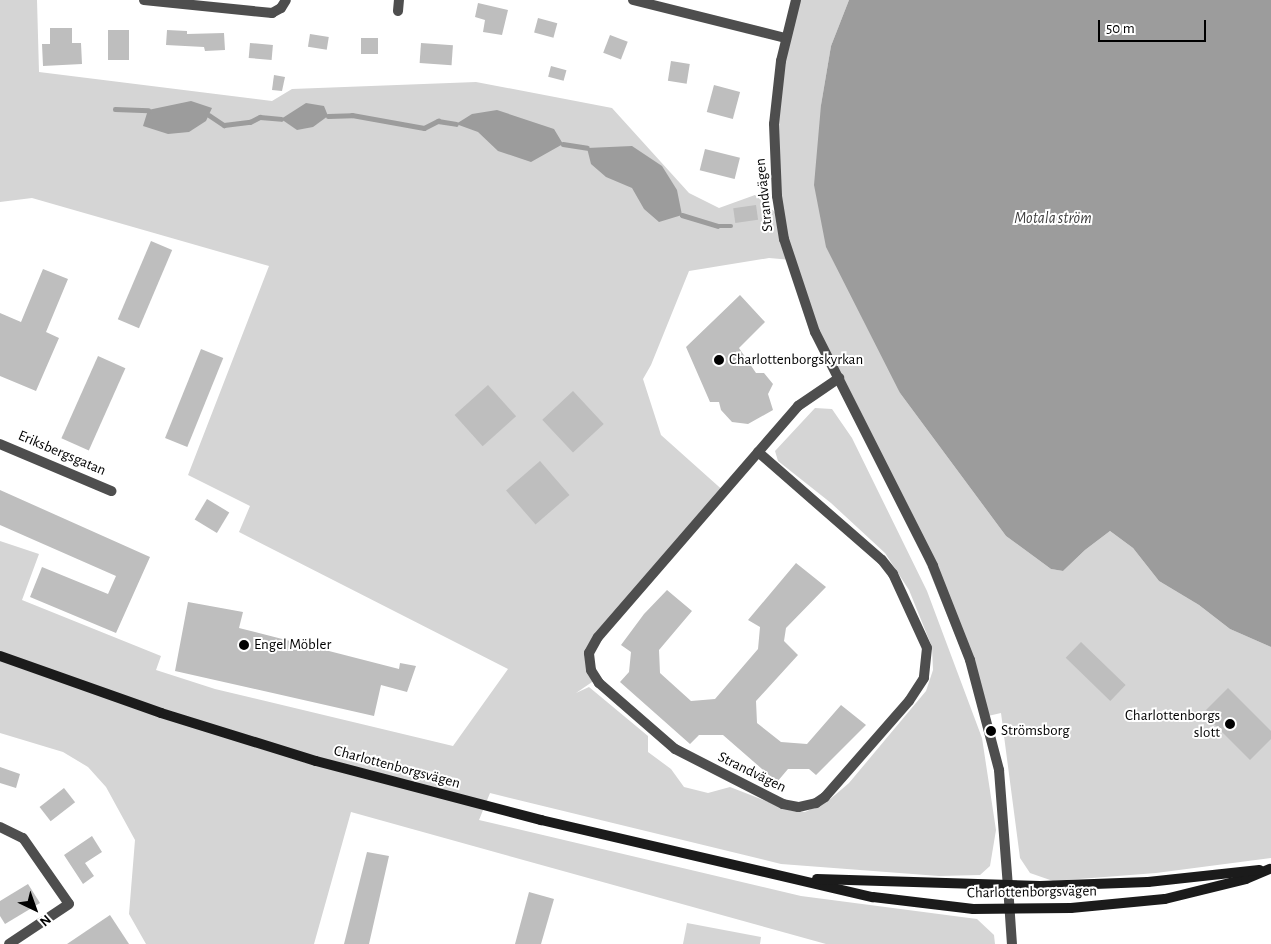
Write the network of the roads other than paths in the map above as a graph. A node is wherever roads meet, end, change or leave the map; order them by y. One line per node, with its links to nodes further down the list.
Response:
1 (144, 0): 2 (street)
2 (286, 0)
3 (399, 0): 6 (street)
4 (633, 0): 7 (street)
5 (796, 0): 7 (street, Strandvägen)
6 (398, 11)
7 (786, 38): 8 (street, Strandvägen)
8 (839, 378): 10 (street, Strandvägen); 16 (street, Strandvägen)
9 (0, 444): 11 (street, Eriksbergsgatan)
10 (758, 452): 10 (street, Strandvägen)
11 (111, 491)
12 (0, 656): 15 (main road, Charlottenborgsvägen)
13 (0, 827): 18 (street)
14 (1270, 869): 16 (main road, Charlottenborgsvägen); 17 (main road, Charlottenborgsvägen)
15 (794, 878): 16 (main road, Charlottenborgsvägen); 17 (main road, Charlottenborgsvägen)
16 (1008, 886): 17 (street, Strandvägen)
17 (1009, 909): 19 (street, Strandvägen)
18 (8, 944)
19 (1012, 944)

